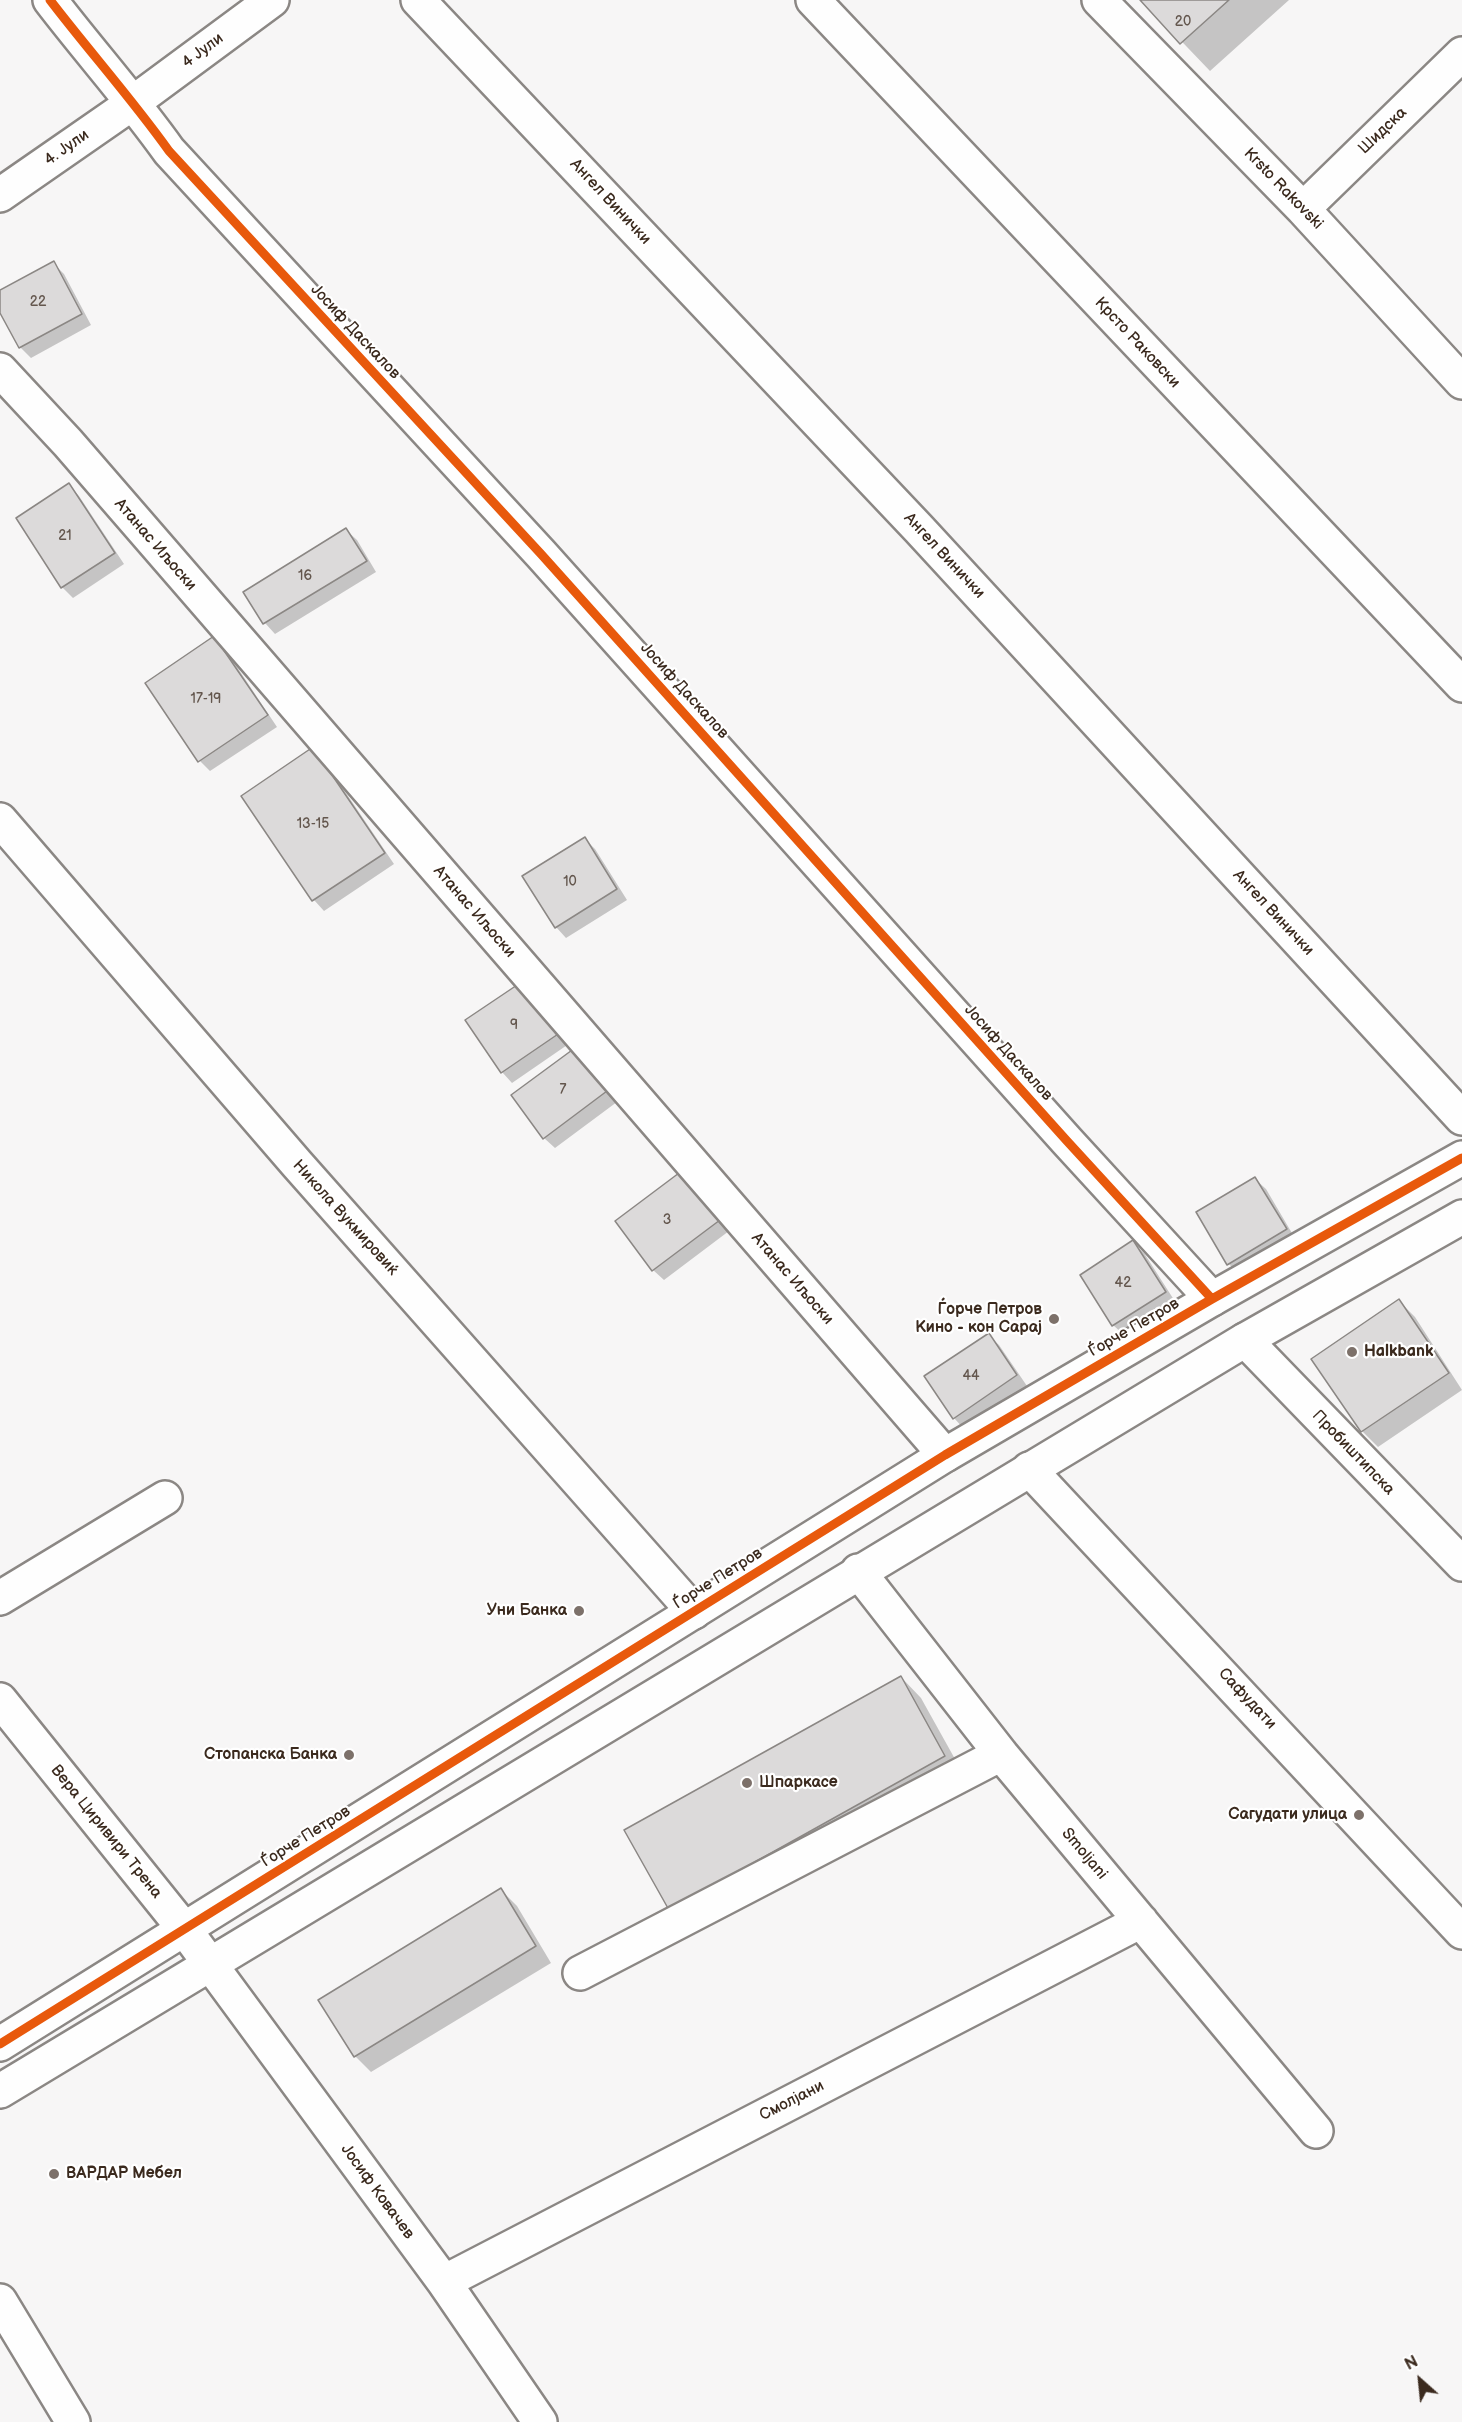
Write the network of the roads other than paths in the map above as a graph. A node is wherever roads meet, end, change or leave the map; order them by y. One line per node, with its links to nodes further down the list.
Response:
1 (50, 0): 7 (street)
2 (272, 0): 7 (street, 4 Јули)
3 (418, 0): 14 (street, Ангел Винички)
4 (813, 0): 12 (street, Крсто Раковски)
5 (1099, 0): 9 (street, Krsto Rakovski)
6 (1462, 54): 9 (street, Шидска)
7 (134, 102): 8 (street, 4. Јули); 17 (street, Јосиф Даскалов)
8 (0, 195)
9 (1304, 209): 11 (street, Krsto Rakovski)
10 (0, 370): 19 (street, Aтанас Иљоски)
11 (1462, 382)
12 (1462, 685)
13 (0, 820): 25 (street, Никола Вукмировиќ)
14 (1462, 1118)
15 (1462, 1158): 17 (street, Ѓорче Петров)
16 (1462, 1217): 18 (street)
17 (1212, 1299): 19 (street, Ѓорче Петров)
18 (1245, 1340): 20 (street); 22 (street, Пробиштипска)
19 (945, 1455): 25 (street, Ѓорче Петров)
20 (1029, 1469): 23 (street); 30 (street, Сафудати)
21 (165, 1498): 24 (street)
22 (1462, 1564)
23 (858, 1571): 27 (street, Smoljani); 31 (street)
24 (0, 1598)
25 (694, 1612): 29 (street, Ѓорче Петров)
26 (0, 1701): 29 (street, Вера Циривири Трена)
27 (1001, 1754): 28 (street, Smoljani); 32 (street)
28 (1141, 1921): 35 (street, Smoljani); 36 (street, Смолјани)
29 (185, 1930): 31 (street, Вера Циривири Трена); 33 (street, Ѓорче Петров)
30 (1462, 1932)
31 (210, 1966): 34 (street); 36 (street, Јосиф Ковачев)
32 (580, 1973)
33 (0, 2044)
34 (0, 2091)
35 (1316, 2131)
36 (444, 2282): 39 (street, Јосиф Ковачев)
37 (0, 2301): 38 (street)
38 (73, 2422)
39 (540, 2422)

